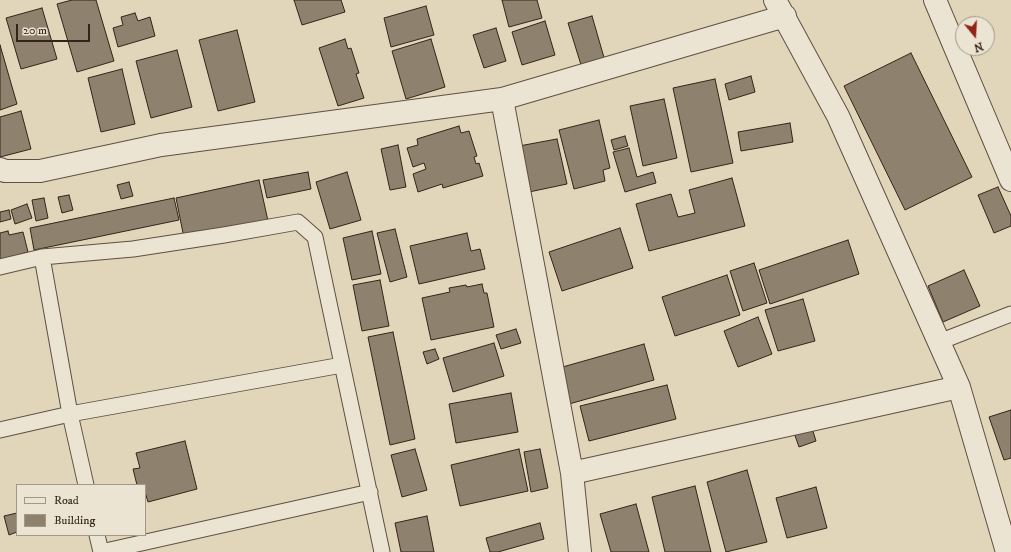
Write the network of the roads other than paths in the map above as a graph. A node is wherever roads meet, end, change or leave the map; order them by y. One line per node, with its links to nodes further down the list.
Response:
1 (935, 0): 5 (street)
2 (780, 8): 3 (street); 9 (street)
3 (502, 99): 4 (street); 14 (street)
4 (0, 169)
5 (1011, 180)
6 (42, 257): 7 (lane); 10 (lane); 12 (lane)
7 (0, 267)
8 (1011, 314): 9 (lane)
9 (939, 342): 11 (street)
10 (342, 365): 12 (lane); 16 (lane)
11 (959, 387): 14 (street); 21 (street)
12 (70, 414): 13 (lane); 15 (lane)
13 (0, 430)
14 (572, 473): 20 (street)
15 (86, 484)
16 (370, 492): 18 (lane); 19 (lane)
17 (97, 536): 18 (lane)
18 (101, 552)
19 (382, 552)
20 (580, 552)
21 (1007, 552)

